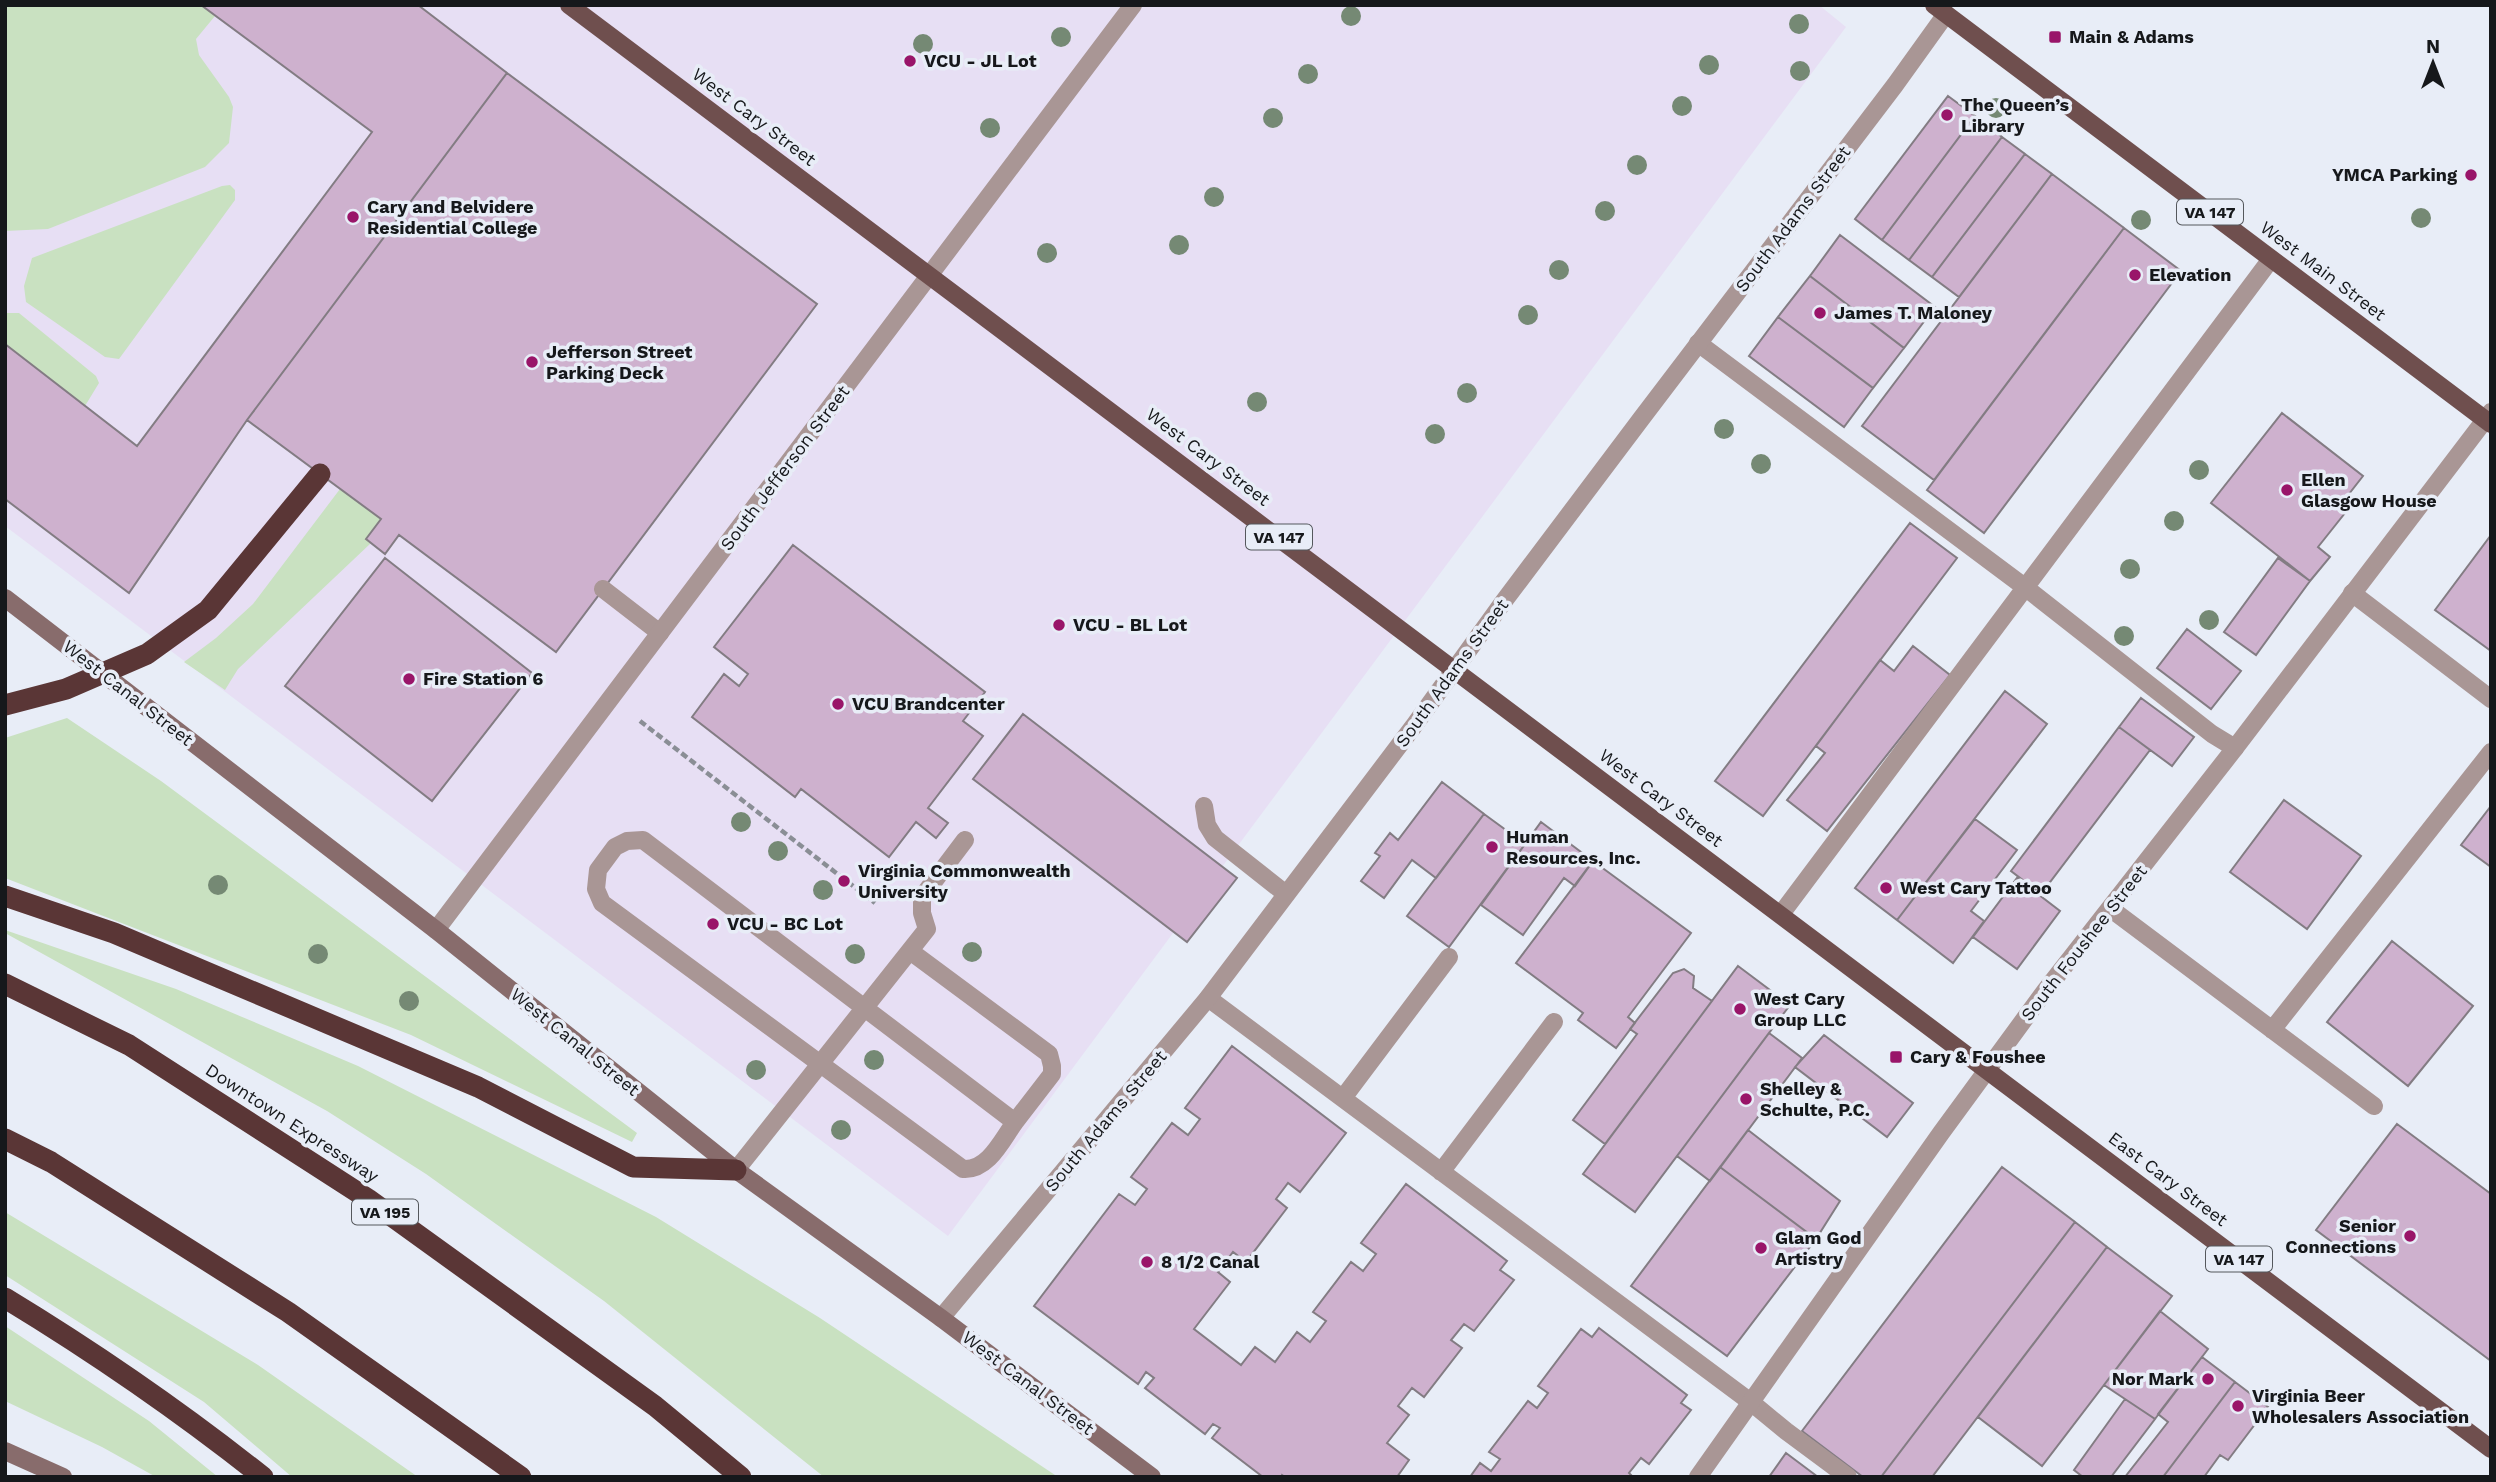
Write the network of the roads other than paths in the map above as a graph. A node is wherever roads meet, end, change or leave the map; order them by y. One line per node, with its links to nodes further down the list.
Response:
1 (569, 5): 5 (main road, West Cary Street / VA 147)
2 (1133, 5): 5 (street, South Jefferson Street)
3 (1944, 8): 4 (main road, West Main Street / VA 147); 6 (street, South Adams Street)
4 (2271, 259): 7 (main road, West Main Street / VA 147); 9 (street)
5 (930, 275): 13 (street, South Jefferson Street); 14 (main road, West Cary Street / VA 147)
6 (1698, 343): 9 (street); 14 (street, South Adams Street)
7 (2489, 419): 11 (street, South Foushee Street)
8 (320, 474): 16 (highway)
9 (2026, 588): 17 (street); 24 (street)
10 (603, 589): 13 (street)
11 (2352, 593): 15 (street); 17 (street, South Foushee Street)
12 (5, 598): 25 (main road, West Canal Street)
13 (660, 634): 25 (street, South Jefferson Street)
14 (1455, 669): 21 (street, South Adams Street); 24 (main road, West Cary Street / VA 147)
15 (2491, 699)
16 (5, 705)
17 (2235, 748): 23 (street, South Foushee Street)
18 (2491, 752): 32 (street)
19 (1204, 806): 21 (street)
20 (965, 840): 26 (street)
21 (1286, 894): 29 (street, South Adams Street)
22 (5, 896): 39 (highway)
23 (2111, 909): 32 (street); 34 (street, South Foushee Street)
24 (1781, 914): 34 (main road, West Cary Street / VA 147)
25 (436, 930): 39 (main road, West Canal Street)
26 (910, 951): 30 (street); 37 (street)
27 (1449, 957): 35 (street)
28 (5, 984): 49 (highway, Downtown Expressway / VA 195)
29 (1208, 998): 35 (street); 42 (street, South Adams Street)
30 (865, 1007): 33 (street); 33 (street); 37 (street)
31 (1553, 1022): 40 (street)
32 (2272, 1030): 36 (street)
33 (821, 1063): 37 (street); 39 (street)
34 (1988, 1070): 43 (street, South Foushee Street); 44 (main road, East Cary Street / VA 147)
35 (1343, 1098): 40 (street)
36 (2374, 1106)
37 (1015, 1122)
38 (5, 1139): 48 (highway)
39 (736, 1171): 42 (main road, West Canal Street)
40 (1441, 1172): 43 (street)
41 (5, 1298): 47 (highway)
42 (941, 1318): 50 (main road, West Canal Street)
43 (1752, 1403): 51 (street, South Foushee Street); 52 (street)
44 (2491, 1449)
45 (5, 1451): 46 (main road)
46 (62, 1477)
47 (263, 1477)
48 (521, 1477)
49 (741, 1477)
50 (1152, 1477)
51 (1698, 1477)
52 (1848, 1477)

